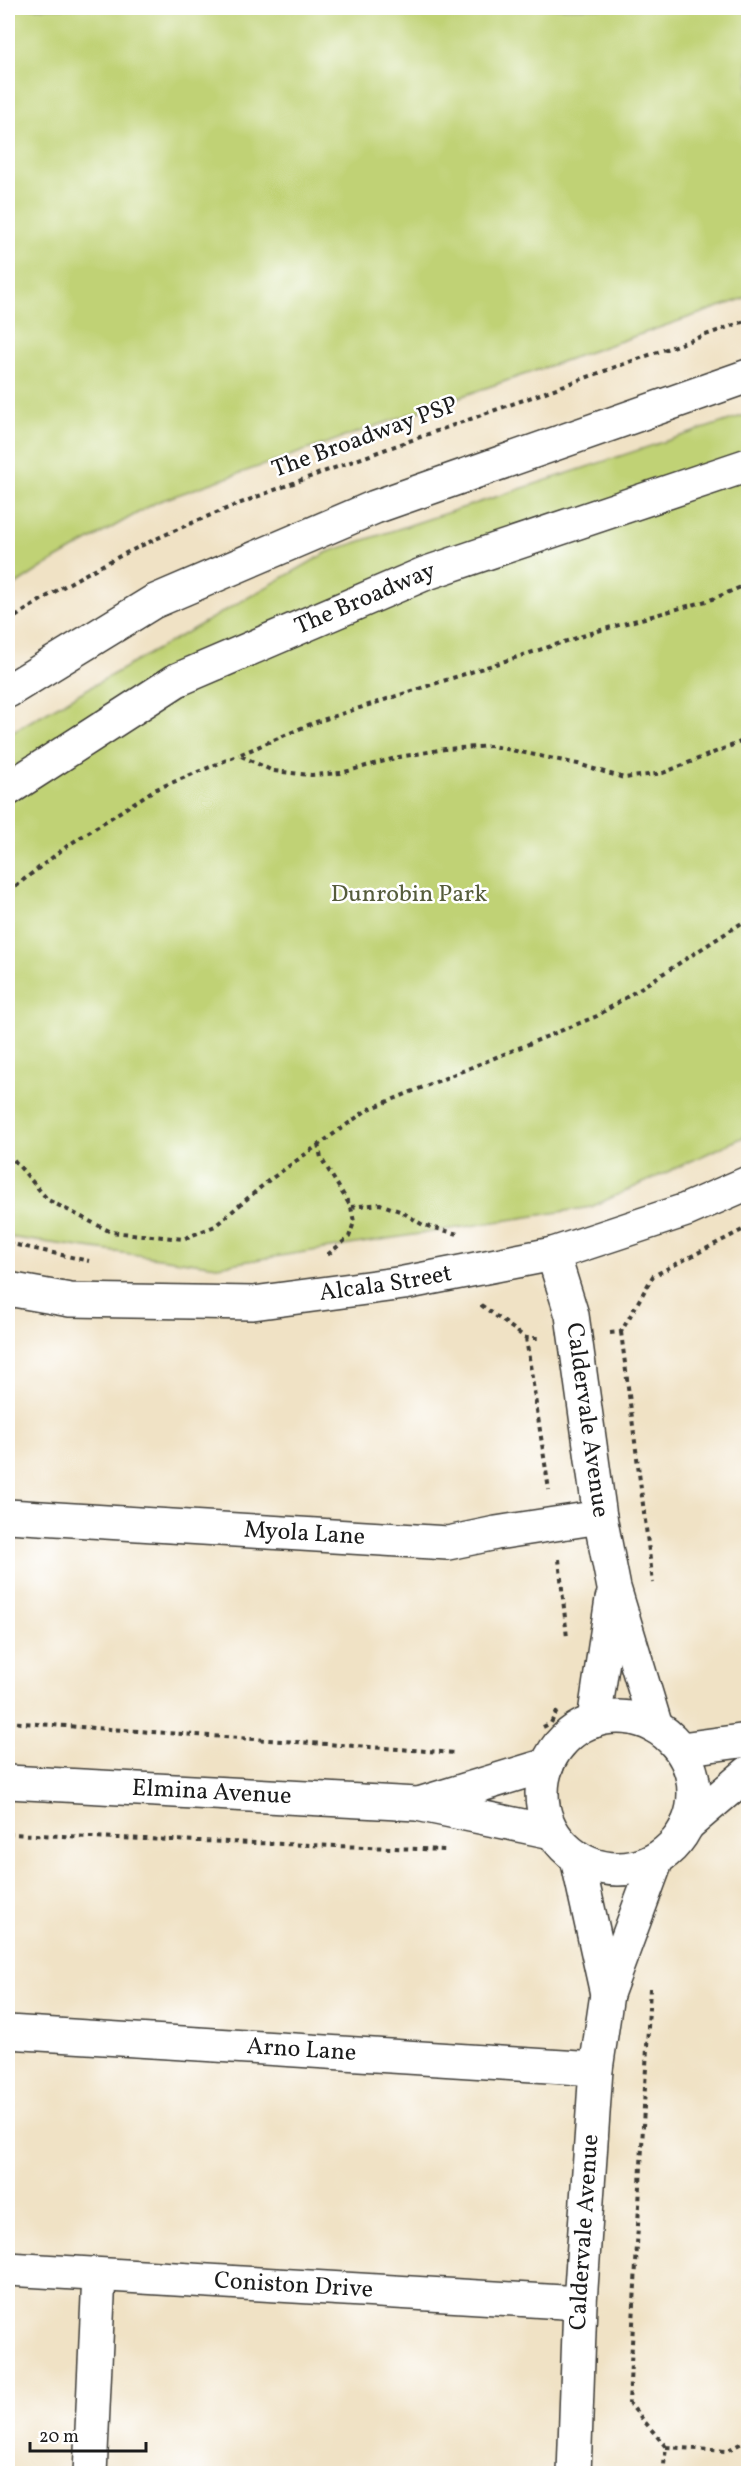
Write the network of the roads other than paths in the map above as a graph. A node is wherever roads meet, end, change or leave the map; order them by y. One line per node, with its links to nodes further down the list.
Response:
1 (748, 376): 3 (street)
2 (748, 465): 4 (street, The Broadway)
3 (8, 691)
4 (8, 789)
5 (748, 1183): 6 (street, Alcala Street)
6 (553, 1254): 7 (street, Alcala Street); 9 (street, Caldervale Avenue)
7 (8, 1289)
8 (8, 1516): 9 (street, Myola Lane)
9 (600, 1517): 10 (street, Caldervale Avenue)
10 (614, 1588): 11 (street, Caldervale Avenue); 12 (street, Caldervale Avenue)
11 (594, 1721): 12 (street); 15 (street)
12 (656, 1727): 14 (street)
13 (748, 1740): 14 (street)
14 (681, 1749): 19 (street)
15 (547, 1765): 18 (street, Elmina Avenue); 20 (street)
16 (748, 1773): 19 (street)
17 (8, 1782): 18 (street, Elmina Avenue)
18 (417, 1804): 20 (street, Elmina Avenue)
19 (687, 1825): 22 (street)
20 (552, 1832): 21 (street)
21 (577, 1858): 22 (street); 23 (street, Caldervale Avenue)
22 (657, 1859): 23 (street, Caldervale Avenue)
23 (607, 1994): 25 (street, Caldervale Avenue)
24 (8, 2032): 25 (street, Arno Lane)
25 (596, 2069): 28 (street, Caldervale Avenue)
26 (8, 2269): 27 (street, Coniston Drive)
27 (99, 2275): 28 (street, Coniston Drive); 29 (street)
28 (580, 2304): 30 (street, Caldervale Avenue)
29 (90, 2474)
30 (574, 2474)

